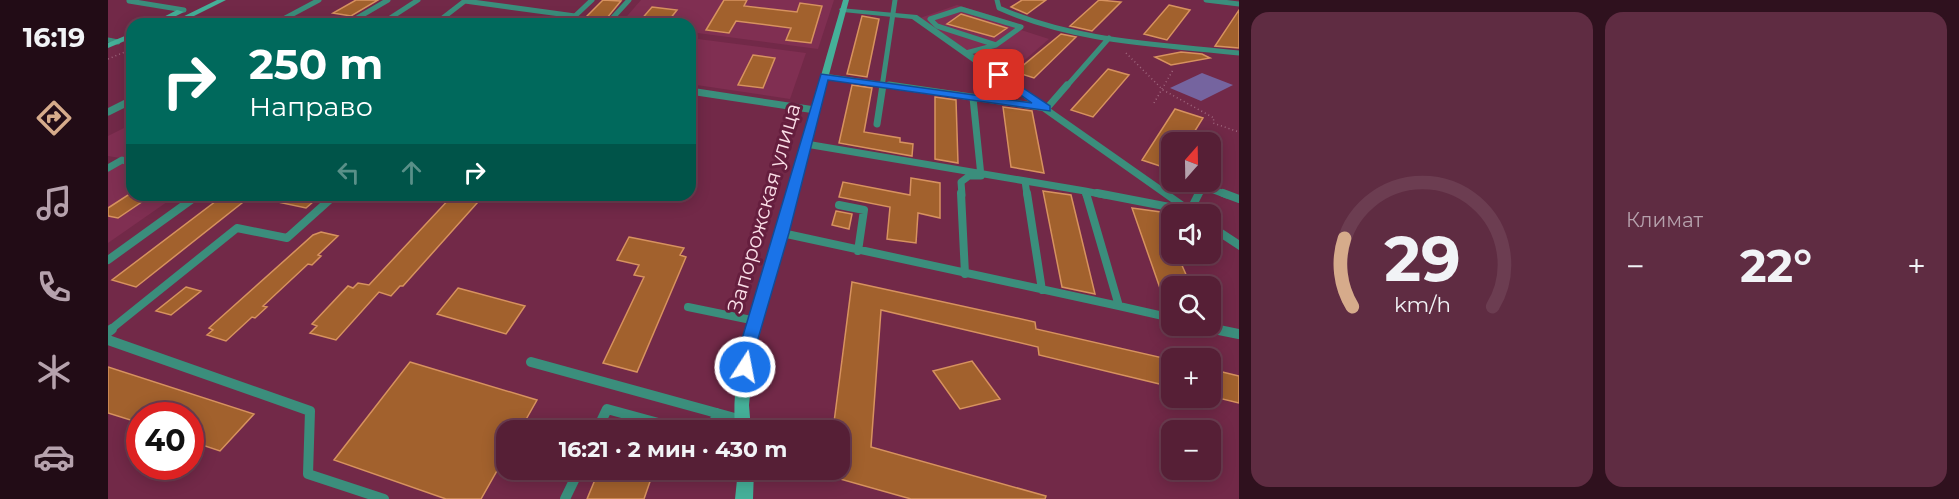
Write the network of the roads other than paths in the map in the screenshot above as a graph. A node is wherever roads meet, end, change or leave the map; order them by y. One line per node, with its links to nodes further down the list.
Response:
1 (132, 0): 15 (lane)
2 (205, 0): 15 (street)
3 (223, 0): 18 (street)
4 (319, 0): 19 (lane)
5 (388, 0): 20 (lane)
6 (418, 0): 21 (lane)
7 (466, 0): 8 (lane); 22 (lane)
8 (592, 0)
9 (629, 0): 23 (lane)
10 (895, 0): 16 (lane)
11 (997, 0): 25 (lane)
12 (1206, 0): 13 (lane)
13 (1239, 4)
14 (844, 5): 16 (street); 34 (street, Запорожская улица)
15 (184, 10): 17 (street)
16 (892, 15): 31 (street); 35 (lane)
17 (167, 18)
18 (185, 18)
19 (285, 18)
20 (357, 18)
21 (390, 18)
22 (443, 18)
23 (612, 18)
24 (126, 38): 27 (street)
25 (1109, 38): 32 (lane); 39 (lane)
26 (108, 40): 27 (lane)
27 (118, 42): 29 (street)
28 (997, 45): 28 (lane); 31 (lane)
29 (108, 46)
30 (126, 46): 33 (street)
31 (966, 53): 39 (street)
32 (1239, 53)
33 (108, 54)
34 (824, 76): 35 (lane); 40 (street, Запорожская улица)
35 (882, 85): 37 (lane); 42 (lane)
36 (696, 92): 40 (lane)
37 (973, 98): 39 (lane); 46 (lane)
38 (126, 102): 41 (lane)
39 (1047, 108): 52 (street)
40 (815, 110): 43 (street, Запорожская улица)
41 (108, 112)
42 (877, 124)
43 (806, 144): 46 (lane); 56 (street, Запорожская улица)
44 (126, 161): 45 (lane)
45 (108, 168)
46 (980, 174): 47 (lane); 61 (lane)
47 (1025, 181): 48 (lane); 62 (lane)
48 (1085, 190): 55 (lane); 63 (lane)
49 (1239, 199): 53 (lane)
50 (190, 201): 60 (lane)
51 (328, 201): 68 (lane)
52 (1180, 204)
53 (1196, 204)
54 (839, 205): 59 (lane)
55 (1161, 206)
56 (782, 233): 59 (lane); 66 (street, Запорожская улица)
57 (1221, 233): 58 (street)
58 (1239, 246)
59 (858, 251): 61 (lane)
60 (108, 260)
61 (965, 274): 62 (lane)
62 (1042, 290): 63 (lane)
63 (1119, 306): 65 (lane)
64 (688, 307): 66 (lane)
65 (1161, 316)
66 (756, 321): 77 (street, Запорожская улица)
67 (1221, 330): 69 (lane)
68 (108, 332)
69 (1239, 334)
70 (108, 340): 80 (lane)
71 (531, 362): 72 (lane)
72 (717, 413): 75 (lane); 76 (lane)
73 (602, 420): 74 (lane)
74 (647, 420)
75 (715, 420)
76 (732, 420)
77 (742, 420)
78 (575, 480): 81 (lane)
79 (745, 480): 82 (street)
80 (384, 499)
81 (566, 499)
82 (744, 499)

